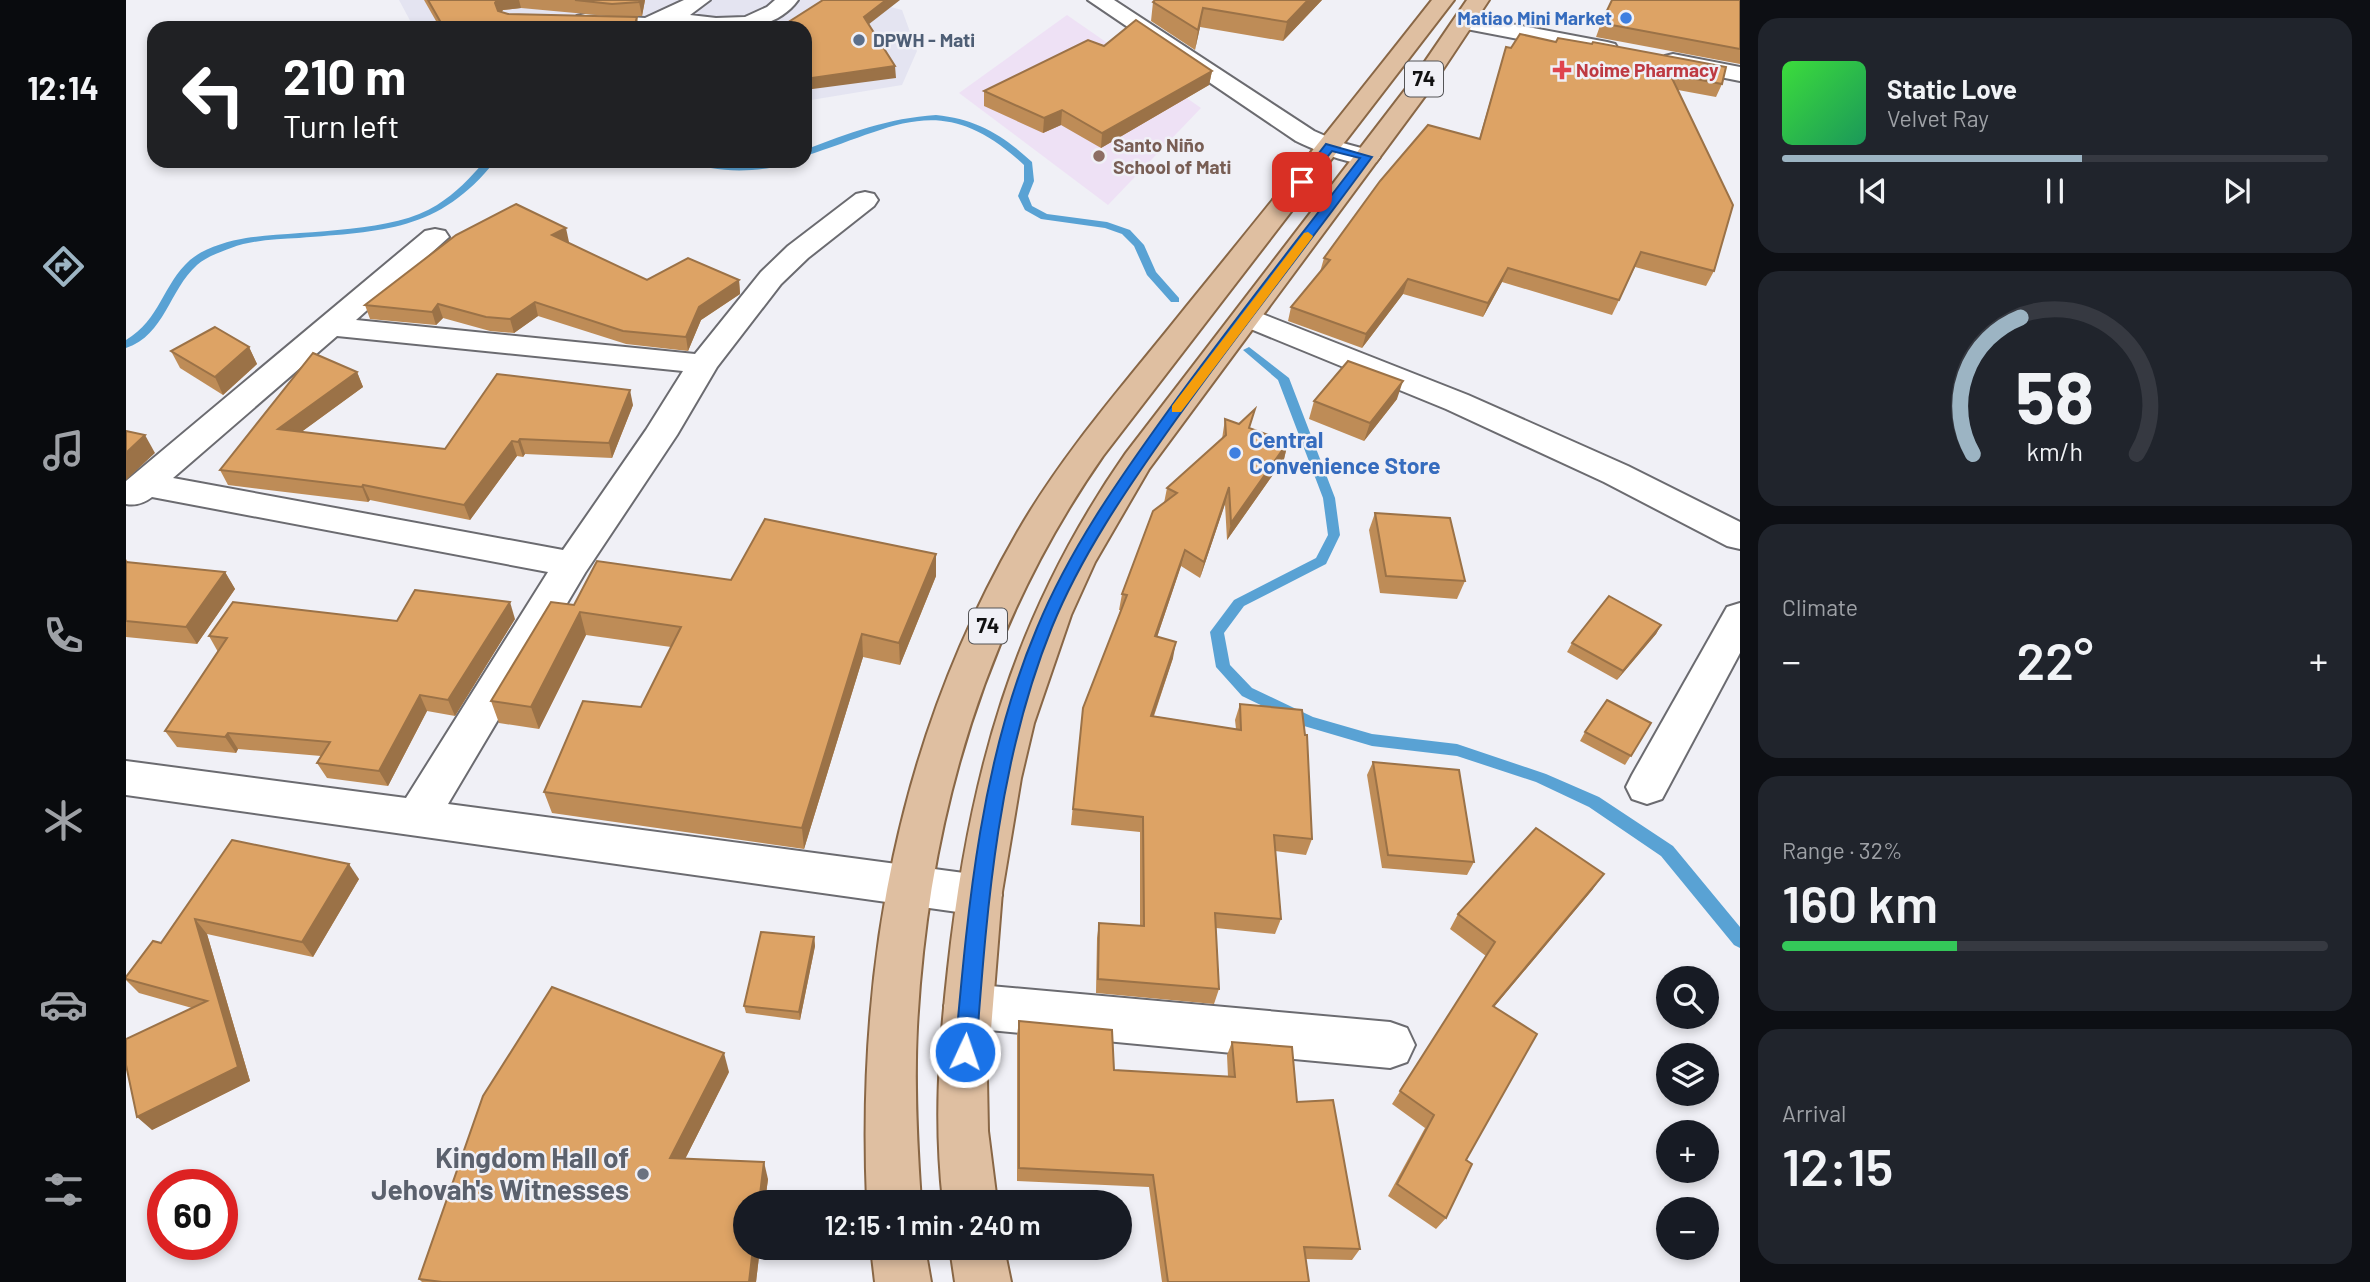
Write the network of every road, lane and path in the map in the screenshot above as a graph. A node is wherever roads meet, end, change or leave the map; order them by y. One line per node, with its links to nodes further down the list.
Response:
1 (699, 0): 7 (street)
2 (787, 0): 11 (street)
3 (1099, 0): 14 (street)
4 (1443, 0): 14 (main road, 74)
5 (1478, 0): 12 (main road, 74)
6 (559, 19): 8 (street)
7 (668, 19): 9 (street); 10 (street)
8 (578, 21)
9 (660, 21)
10 (695, 21)
11 (761, 21)
12 (1465, 22): 13 (street); 15 (main road, 74)
13 (1740, 74)
14 (1330, 147): 15 (street); 28 (main road, 74)
15 (1367, 157): 18 (main road, 74)
16 (865, 200): 20 (street)
17 (435, 237): 19 (street)
18 (1247, 317): 22 (street); 29 (main road, 74)
19 (330, 326): 20 (street); 21 (street)
20 (704, 364): 23 (street)
21 (136, 492): 23 (street)
22 (1740, 537)
23 (572, 564): 27 (street)
24 (1740, 617): 26 (street)
25 (126, 778): 27 (street)
26 (1647, 787)
27 (418, 816): 28 (street)
28 (908, 887): 29 (street); 32 (main road, 74)
29 (979, 895): 30 (main road, 74)
30 (968, 1006): 31 (street); 33 (main road, 74)
31 (1390, 1045)
32 (893, 1190)
33 (969, 1190)
34 (900, 1260): 36 (main road)
35 (979, 1260): 37 (main road)
36 (903, 1282)
37 (983, 1282)

